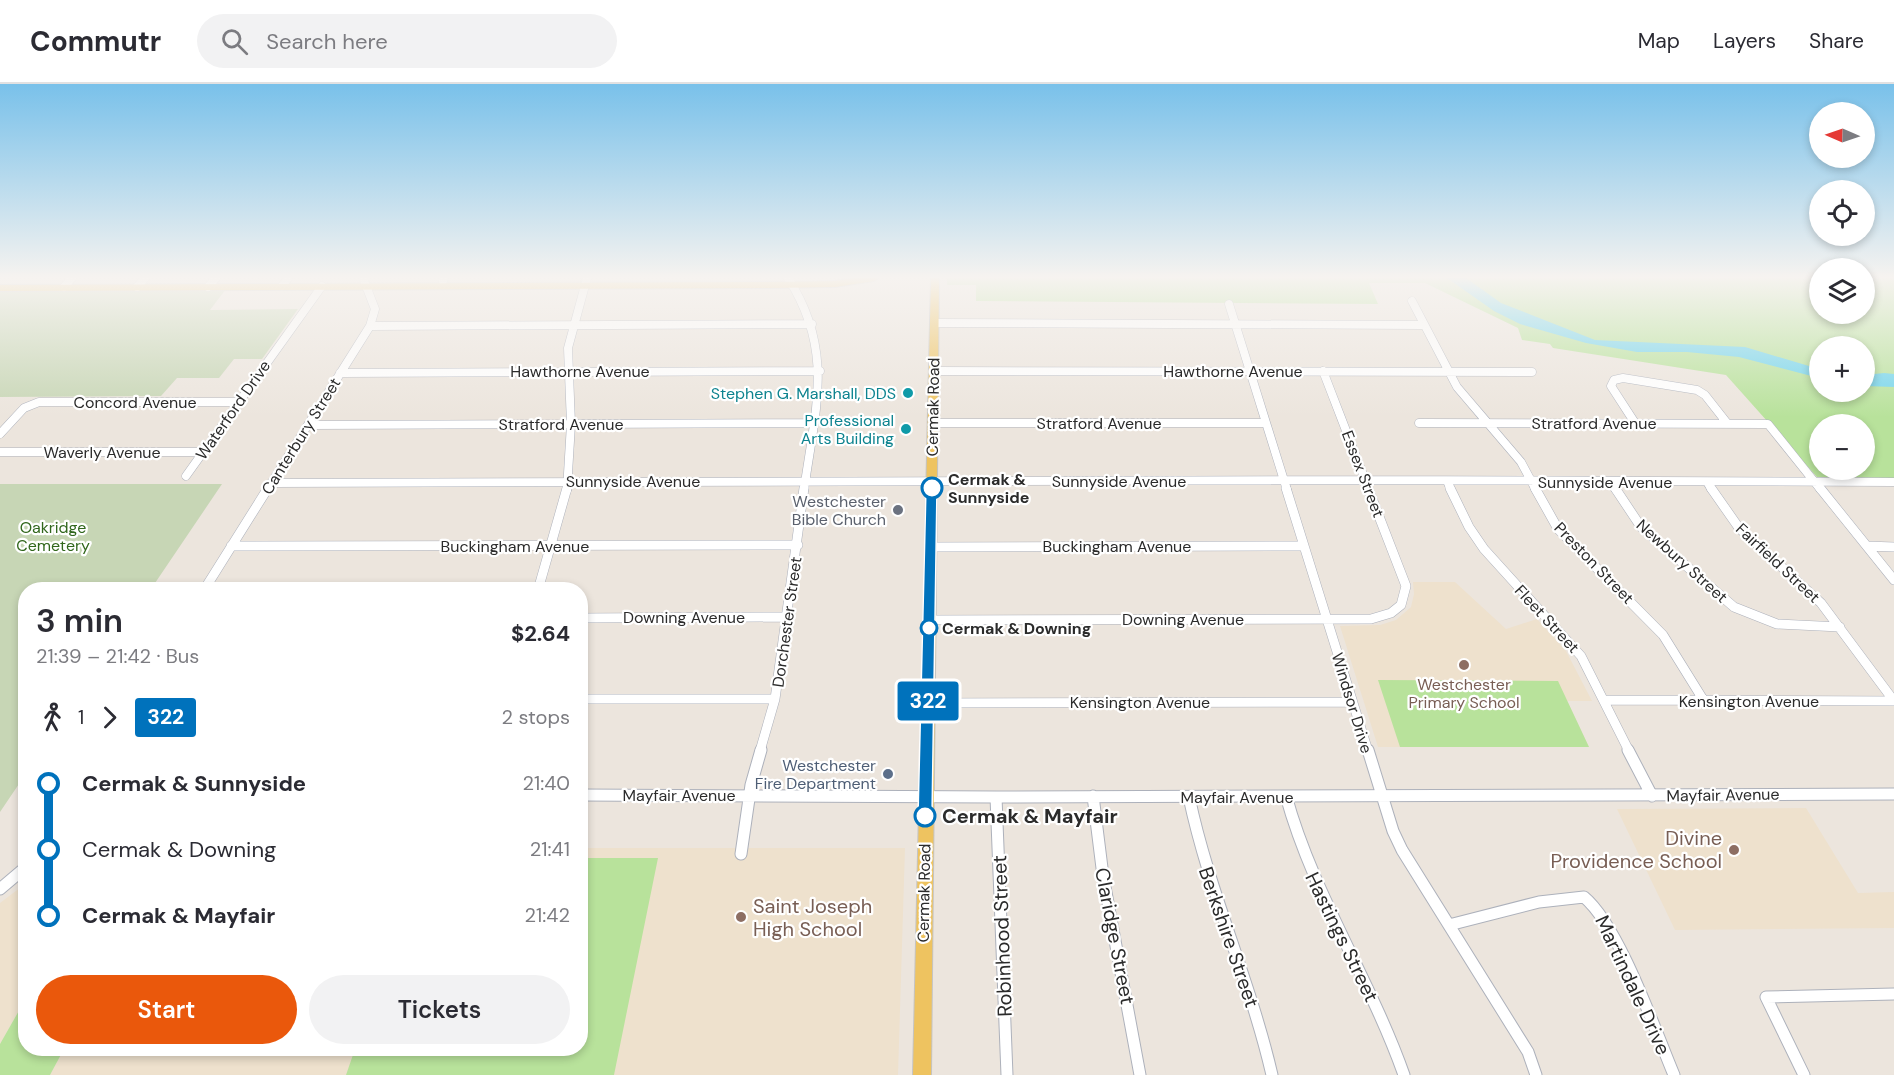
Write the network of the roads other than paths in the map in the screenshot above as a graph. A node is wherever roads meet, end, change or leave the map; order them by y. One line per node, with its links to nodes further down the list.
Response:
1 (295, 324): 18 (street, Waterford Drive)
2 (548, 324): 9 (street)
3 (573, 324): 11 (street)
4 (812, 324): 12 (street, Dorchester Street)
5 (934, 324): 10 (main road, Cermak Road)
6 (1236, 324): 13 (street, Windsor Drive)
7 (1282, 324): 8 (street)
8 (1424, 325): 15 (street, Preston Street)
9 (370, 326): 17 (street, Canterbury Street)
10 (934, 370): 13 (street, Hawthorne Avenue); 20 (main road, Cermak Road)
11 (568, 371): 12 (street, Hawthorne Avenue); 17 (street, Hawthorne Avenue); 27 (street)
12 (820, 371): 19 (street, Dorchester Street)
13 (1250, 371): 14 (street, Hawthorne Avenue); 21 (street, Windsor Drive)
14 (1323, 371): 15 (street, Hawthorne Avenue); 32 (street, Essex Street)
15 (1448, 372): 16 (street, Hawthorne Avenue); 23 (street, Preston Street)
16 (1532, 372)
17 (340, 373): 26 (street, Canterbury Street)
18 (239, 402): 28 (street, Concord Avenue); 30 (street, Waterford Drive)
19 (814, 423): 27 (street, Stratford Avenue); 34 (street, Dorchester Street)
20 (933, 423): 21 (street, Stratford Avenue); 35 (main road, Cermak Road)
21 (1266, 423): 36 (street, Windsor Drive)
22 (1419, 423): 23 (street, Stratford Avenue)
23 (1486, 423): 24 (street, Stratford Avenue); 38 (street, Preston Street)
24 (1635, 423): 25 (street, Stratford Avenue); 25 (street)
25 (1727, 423): 40 (street, Stratford Avenue)
26 (308, 424): 27 (street, Stratford Avenue); 42 (street, Canterbury Street)
27 (572, 424): 33 (street)
28 (0, 434)
29 (0, 452): 30 (street, Waverly Avenue)
30 (204, 452): 31 (street, Waterford Drive)
31 (186, 476)
32 (1365, 480): 36 (street, Sunnyside Avenue); 37 (street, Sunnyside Avenue); 51 (street, Essex Street)
33 (569, 481): 34 (street, Sunnyside Avenue); 42 (street, Sunnyside Avenue); 46 (street)
34 (807, 481): 35 (street, Sunnyside Avenue); 44 (street, Dorchester Street)
35 (932, 481): 36 (street, Sunnyside Avenue); 50 (main road, Cermak Road)
36 (1284, 481): 47 (street, Windsor Drive)
37 (1447, 482): 38 (street, Sunnyside Avenue); 62 (street, Fleet Street)
38 (1532, 482): 43 (street, Sunnyside Avenue); 63 (street, Preston Street)
39 (1707, 482): 40 (street, Sunnyside Avenue); 43 (street, Sunnyside Avenue); 59 (street, Fairfield Street)
40 (1815, 482): 41 (street, Sunnyside Avenue); 48 (street)
41 (1894, 482)
42 (271, 483): 45 (street, Canterbury Street)
43 (1611, 483): 59 (street, Newbury Street)
44 (798, 545): 46 (street, Buckingham Avenue); 55 (street, Dorchester Street)
45 (231, 546): 46 (street, Buckingham Avenue); 53 (street, Canterbury Street)
46 (552, 546): 54 (street)
47 (1304, 546): 50 (street, Buckingham Avenue); 57 (street, Windsor Drive)
48 (1867, 546): 49 (street); 52 (street)
49 (1894, 546)
50 (931, 547): 58 (main road, Cermak Road)
51 (1402, 576): 57 (street, Downing Avenue)
52 (1894, 580)
53 (209, 582)
54 (541, 582)
55 (788, 617): 56 (street, Downing Avenue); 61 (street, Dorchester Street)
56 (588, 618)
57 (1326, 619): 58 (street, Downing Avenue); 66 (street, Windsor Drive)
58 (930, 620): 65 (main road, Cermak Road)
59 (1840, 627): 64 (street, Fairfield Street)
60 (588, 699): 61 (street)
61 (775, 699): 67 (street, Dorchester Street)
62 (1604, 700): 63 (street, Kensington Avenue); 74 (street, Fleet Street)
63 (1704, 701): 64 (street, Kensington Avenue)
64 (1894, 701)
65 (928, 702): 66 (street, Kensington Avenue); 71 (main road, Cermak Road)
66 (1352, 702): 70 (street, Windsor Drive)
67 (750, 794): 69 (street, Mayfair Avenue); 71 (street, Mayfair Avenue); 77 (street, Dorchester Street)
68 (1894, 794): 74 (street, Mayfair Avenue)
69 (588, 795)
70 (1381, 795): 73 (street, Mayfair Avenue); 74 (street, Mayfair Avenue); 80 (street, Windsor Drive)
71 (925, 796): 75 (street, Mayfair Avenue); 82 (main road, Cermak Road)
72 (1093, 796): 75 (street, Mayfair Avenue); 76 (street, Mayfair Avenue); 84 (street, Claridge Street)
73 (1286, 796): 76 (street, Mayfair Avenue); 86 (street, Hastings Street)
74 (1652, 796)
75 (996, 797): 83 (street, Robinhood Street)
76 (1189, 797): 85 (street, Berkshire Street)
77 (741, 854)
78 (18, 874): 79 (street)
79 (0, 889)
80 (1449, 925): 87 (street, Windsor Drive); 88 (street, Martindale Drive)
81 (1894, 994): 89 (street)
82 (922, 1075)
83 (1007, 1075)
84 (1140, 1075)
85 (1272, 1075)
86 (1404, 1075)
87 (1536, 1075)
88 (1674, 1075)
89 (1803, 1075)

